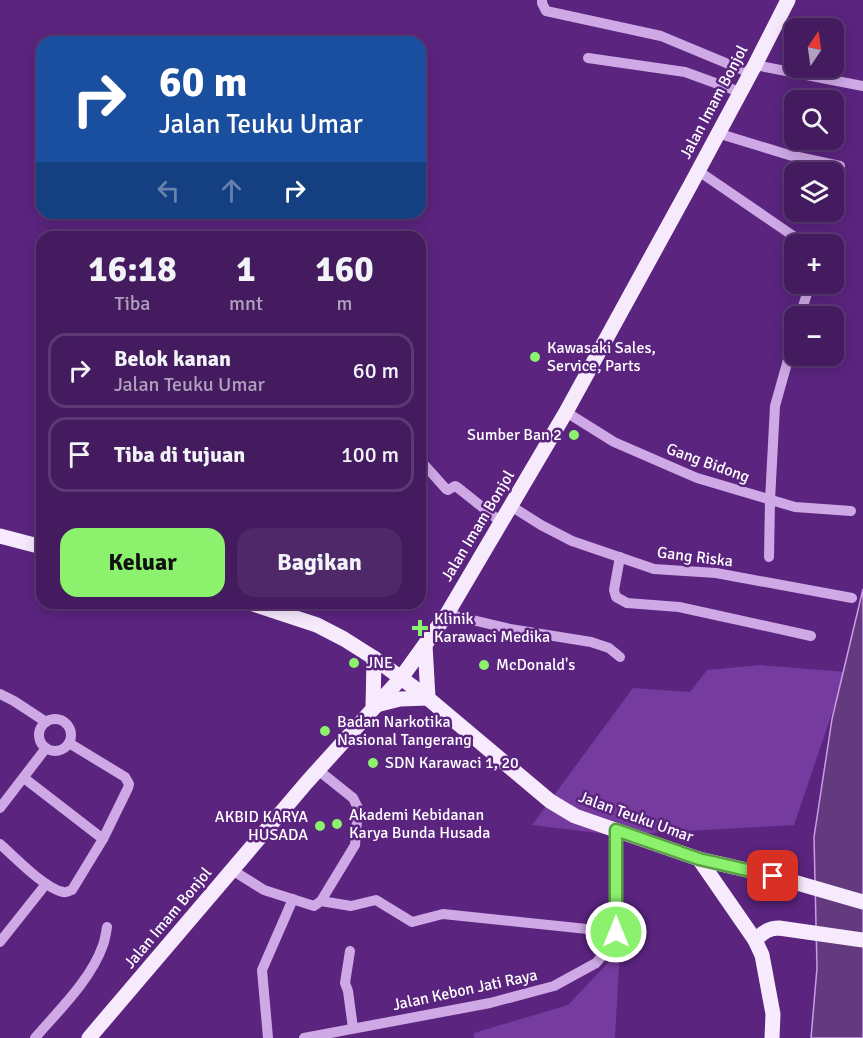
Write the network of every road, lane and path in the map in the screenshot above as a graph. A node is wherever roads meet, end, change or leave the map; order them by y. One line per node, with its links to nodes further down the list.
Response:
1 (542, 0): 4 (street)
2 (788, 0): 4 (main road, Jalan Imam Bonjol)
3 (588, 58): 6 (street)
4 (752, 69): 5 (street); 6 (main road, Jalan Imam Bonjol)
5 (863, 86)
6 (740, 92): 7 (main road, Jalan Imam Bonjol)
7 (717, 133): 8 (street); 9 (main road, Jalan Imam Bonjol)
8 (821, 162)
9 (698, 170): 10 (street); 12 (main road, Jalan Imam Bonjol)
10 (791, 234)
11 (786, 366): 14 (street)
12 (566, 412): 14 (street, Gang Bidong); 15 (main road, Jalan Imam Bonjol)
13 (426, 467): 17 (street)
14 (770, 500): 16 (street, Gang Bidong); 21 (street)
15 (511, 506): 17 (main road, Jalan Imam Bonjol); 20 (street, Gang Riska)
16 (851, 511)
17 (501, 522): 24 (main road, Jalan Imam Bonjol)
18 (0, 536): 19 (main road)
19 (36, 545)
20 (620, 557): 22 (street, Gang Riska); 25 (street)
21 (769, 557)
22 (852, 598)
23 (271, 609): 28 (main road, Jalan Teuku Umar)
24 (447, 614): 26 (main road, Jalan Imam Bonjol); 27 (street)
25 (811, 636)
26 (425, 645): 29 (main road, Jalan Imam Bonjol); 31 (main road)
27 (620, 657)
28 (374, 658): 29 (main road, Jalan Teuku Umar); 32 (main road)
29 (401, 678): 31 (main road, Jalan Teuku Umar); 32 (main road, Jalan Imam Bonjol)
30 (0, 694): 33 (street)
31 (428, 698): 32 (main road); 39 (main road, Jalan Teuku Umar)
32 (375, 706): 36 (main road, Jalan Imam Bonjol)
33 (46, 722): 34 (street); 35 (street)
34 (69, 743): 35 (street); 40 (street)
35 (46, 748): 37 (street)
36 (318, 770): 43 (main road, Jalan Imam Bonjol); 46 (street)
37 (24, 777): 38 (street); 40 (street)
38 (0, 808)
39 (616, 830): 42 (main road, Jalan Teuku Umar); 49 (street)
40 (103, 839): 44 (street)
41 (0, 844): 44 (street)
42 (699, 859): 47 (main road, Jalan Teuku Umar); 50 (main road)
43 (232, 870): 45 (street); 56 (main road, Jalan Imam Bonjol)
44 (46, 884): 52 (street)
45 (293, 899): 46 (street); 57 (street)
46 (321, 900): 49 (street)
47 (863, 902)
48 (107, 927): 55 (street)
49 (616, 932): 54 (street, Jalan Kebon Jati Raya)
50 (755, 940): 51 (main road); 59 (main road)
51 (863, 940)
52 (0, 942)
53 (350, 951): 54 (street)
54 (353, 1028): 58 (street, Jalan Kebon Jati Raya)
55 (35, 1038)
56 (89, 1038)
57 (268, 1038)
58 (304, 1038)
59 (772, 1038)

